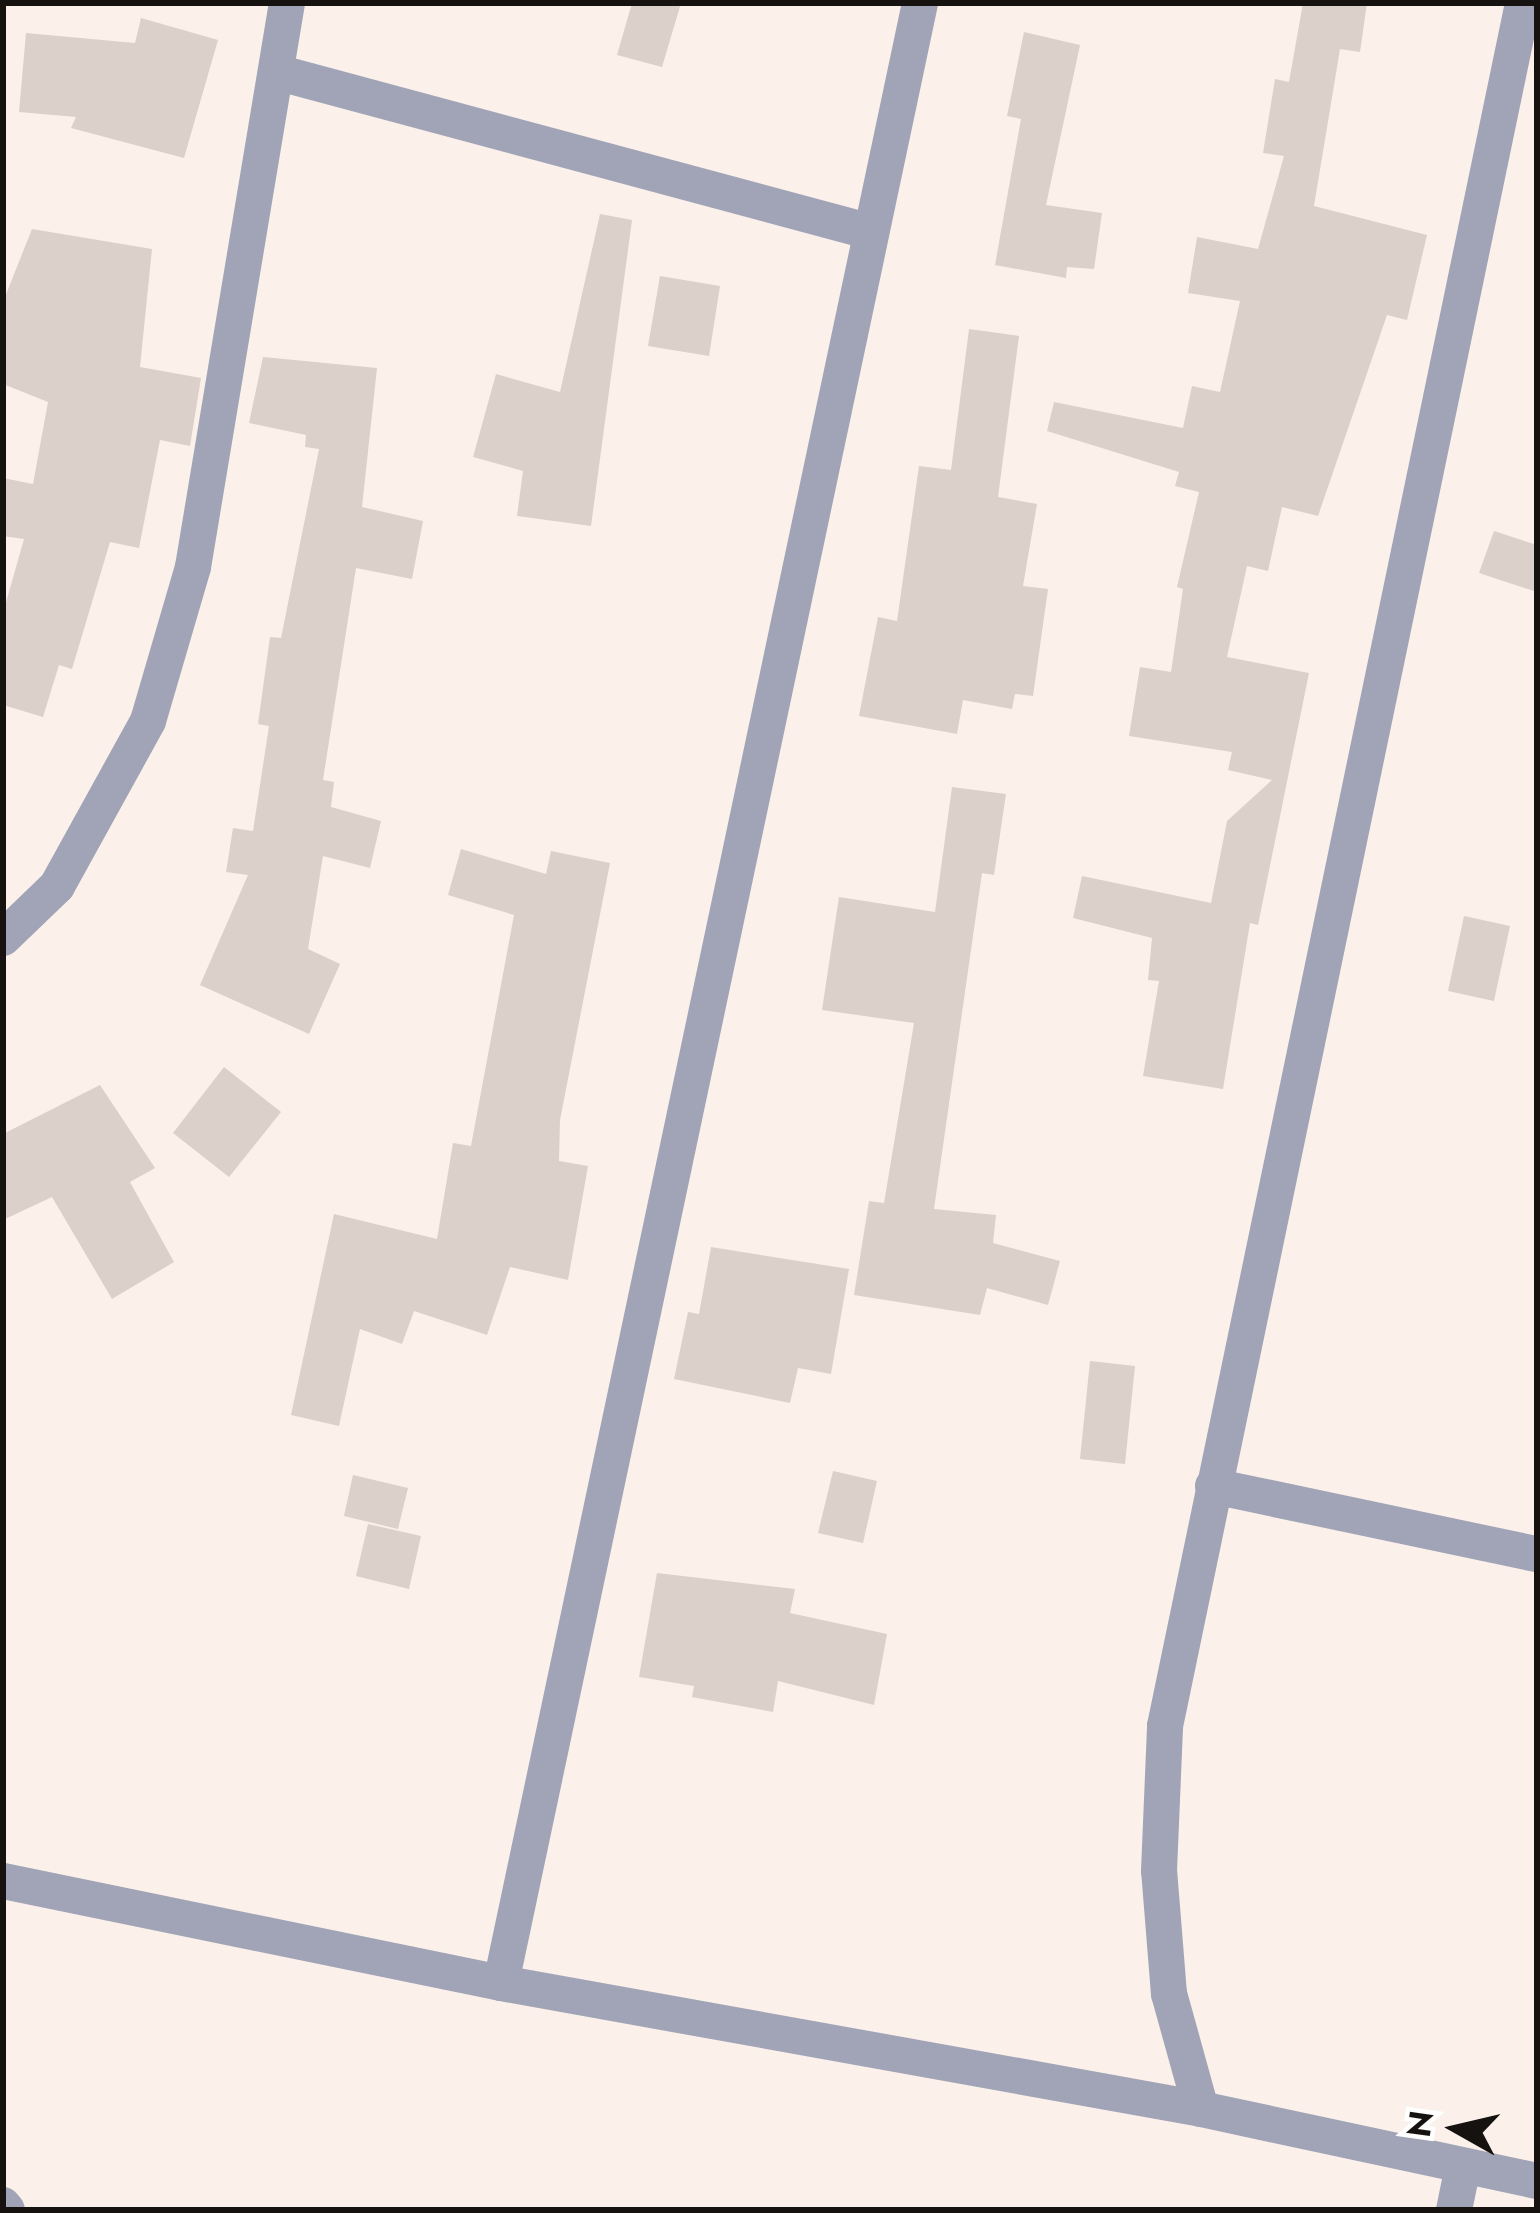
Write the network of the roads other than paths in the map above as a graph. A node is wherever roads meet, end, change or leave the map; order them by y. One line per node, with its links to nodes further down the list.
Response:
1 (287, 3): 4 (street)
2 (920, 3): 5 (street)
3 (1523, 3): 7 (street)
4 (276, 72): 5 (street); 6 (street)
5 (871, 232): 10 (street)
6 (3, 938)
7 (1213, 1486): 8 (street); 11 (street)
8 (1537, 1554)
9 (3, 1881): 10 (street)
10 (501, 1983): 11 (street)
11 (1201, 2109): 12 (street)
12 (1463, 2167): 13 (street); 14 (street)
13 (1537, 2181)
14 (1454, 2210)

